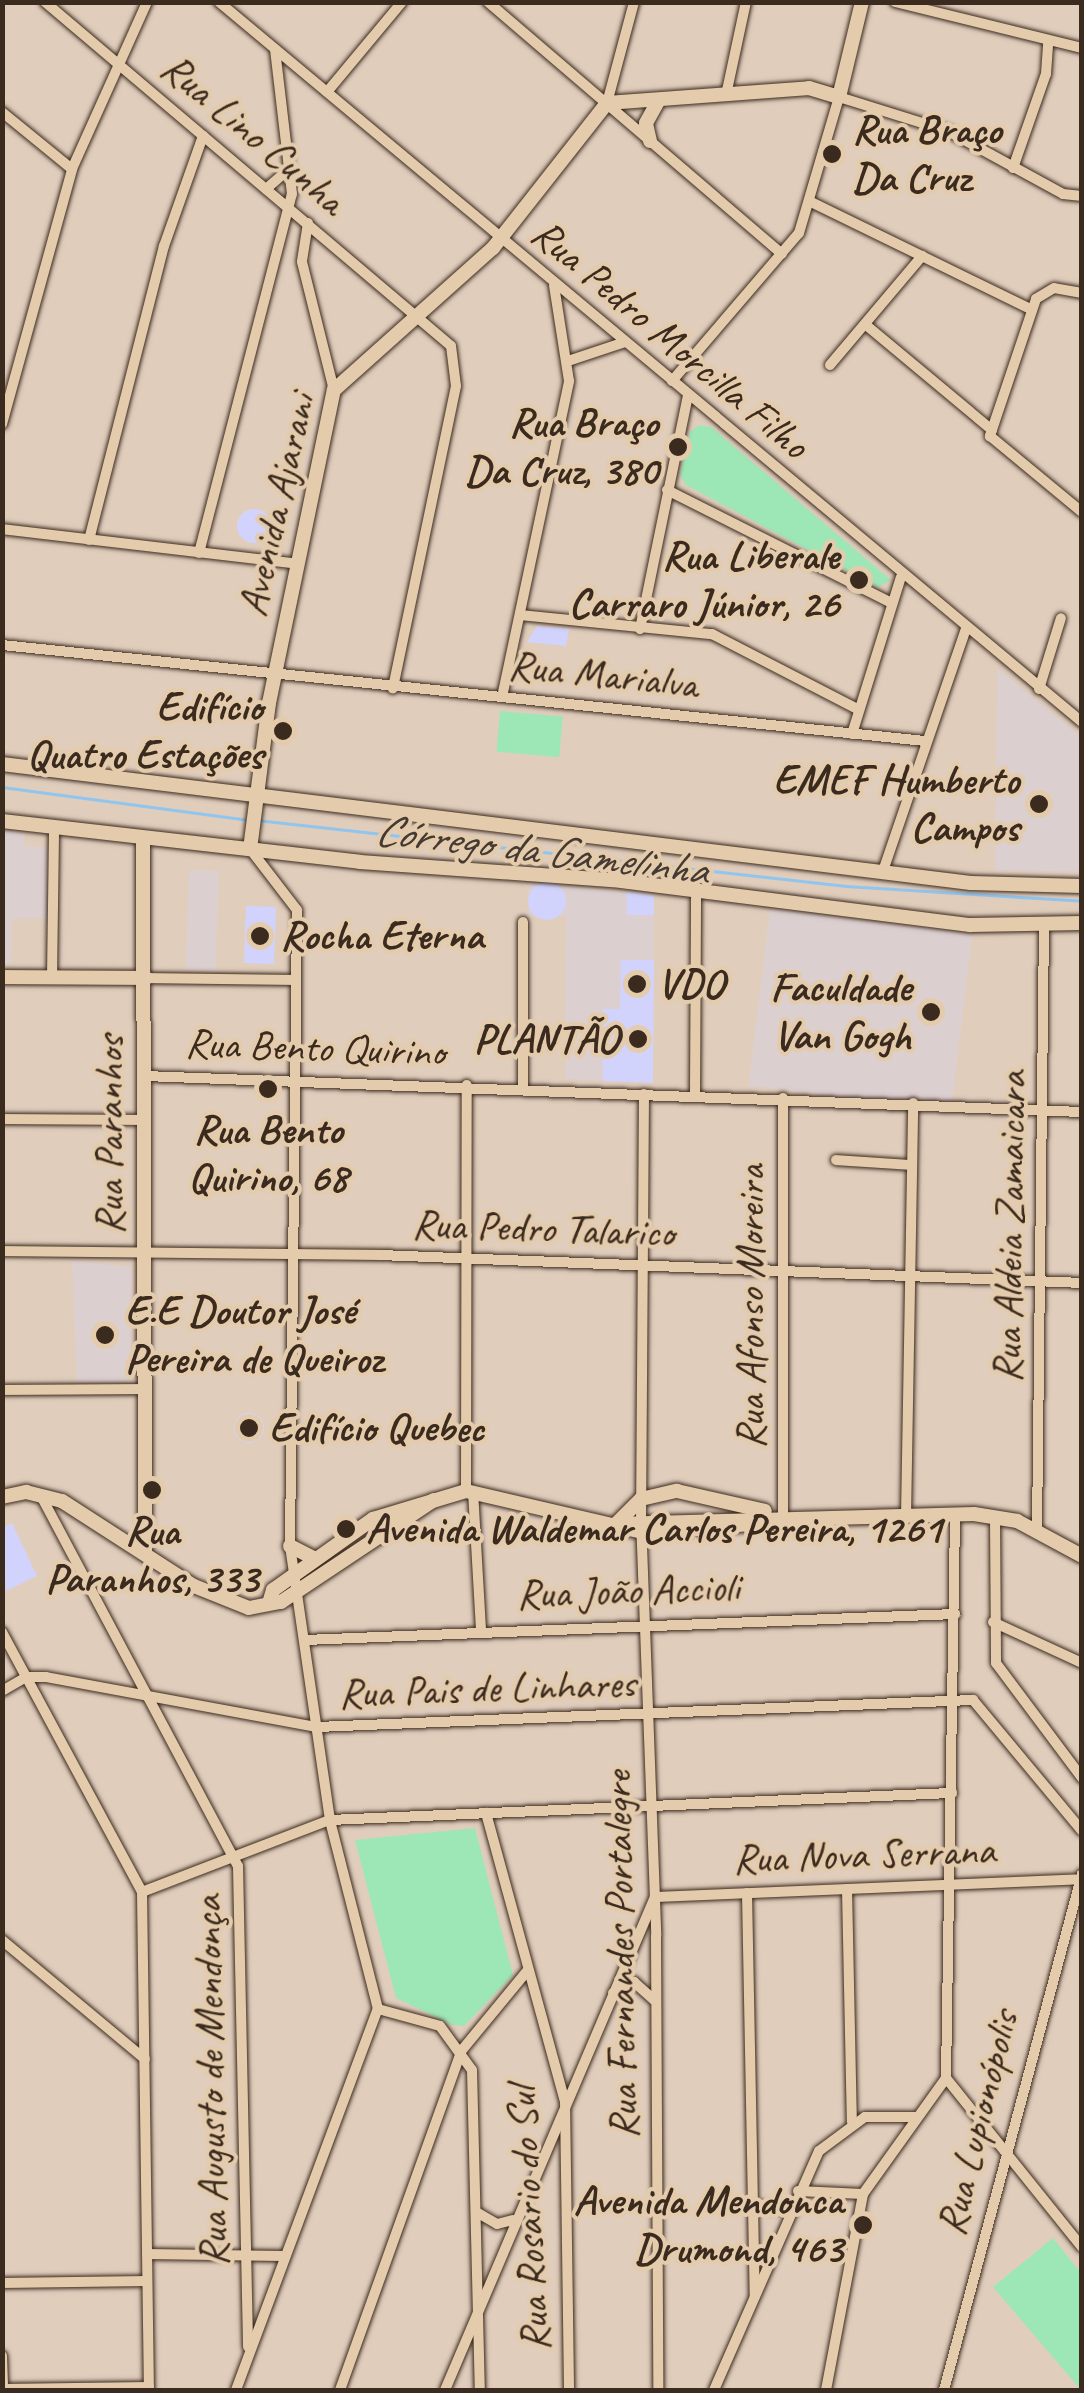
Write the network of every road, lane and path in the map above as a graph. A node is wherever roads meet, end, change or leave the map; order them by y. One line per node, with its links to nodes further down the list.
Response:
1 (45, 2): 13 (street, Rua Lino Cunha)
2 (147, 2): 13 (street)
3 (219, 2): 12 (street, Rua Pedro Morcilla Filho)
4 (402, 2): 14 (street)
5 (488, 2): 18 (street)
6 (634, 2): 18 (street)
7 (746, 2): 15 (street)
8 (862, 2): 16 (street)
9 (895, 2): 10 (street)
10 (1048, 42): 11 (street); 22 (street)
11 (1082, 48)
12 (275, 50): 14 (street, Rua Pedro Morcilla Filho); 24 (street)
13 (117, 62): 20 (street, Rua Lino Cunha); 23 (street)
14 (327, 92): 30 (street, Rua Pedro Morcilla Filho)
15 (726, 94): 16 (street); 17 (street)
16 (839, 97): 22 (street); 27 (street)
17 (659, 100): 18 (street); 21 (street)
18 (607, 104): 21 (street); 30 (street, Avenida Ajarani)
19 (2, 112): 23 (street)
20 (202, 136): 25 (street, Rua Lino Cunha); 49 (street)
21 (650, 140): 31 (street)
22 (1013, 168): 26 (street)
23 (72, 169): 44 (street)
24 (289, 169): 25 (street); 28 (street)
25 (266, 189): 28 (street, Rua Lino Cunha)
26 (1082, 196)
27 (809, 201): 31 (street); 32 (street)
28 (288, 206): 29 (street, Rua Lino Cunha); 50 (street)
29 (308, 223): 36 (street, Rua Lino Cunha); 42 (street)
30 (501, 238): 33 (street, Rua Pedro Morcilla Filho); 36 (street, Avenida Ajarani)
31 (782, 254): 41 (street)
32 (922, 256): 35 (street); 37 (street)
33 (554, 284): 38 (street, Rua Pedro Morcilla Filho); 39 (street)
34 (1082, 294): 35 (street)
35 (1032, 310): 45 (street)
36 (420, 314): 42 (street, Avenida Ajarani); 60 (street, Rua Lino Cunha)
37 (866, 324): 40 (street); 45 (street)
38 (625, 342): 39 (street); 41 (street, Rua Pedro Morcilla Filho)
39 (571, 360): 54 (street)
40 (830, 365)
41 (672, 381): 43 (street, Rua Pedro Morcilla Filho)
42 (334, 390): 51 (street, Avenida Ajarani)
43 (688, 395): 46 (street); 52 (street, Rua Pedro Morcilla Filho)
44 (2, 424)
45 (991, 433): 47 (street)
46 (667, 490): 53 (street); 57 (street)
47 (1082, 512)
48 (2, 530): 49 (street)
49 (89, 540): 50 (street)
50 (199, 553): 51 (street)
51 (299, 564): 59 (street, Avenida Ajarani)
52 (901, 578): 53 (street); 56 (street, Rua Pedro Morcilla Filho)
53 (892, 603): 63 (street)
54 (520, 616): 57 (street); 62 (street)
55 (1061, 618): 61 (street)
56 (966, 628): 61 (street, Rua Pedro Morcilla Filho); 66 (street)
57 (640, 629): 63 (street)
58 (2, 645): 59 (street, Rua Marialva)
59 (274, 675): 60 (street, Rua Marialva); 68 (street, Avenida Ajarani)
60 (393, 688): 62 (street, Rua Marialva)
61 (1040, 689): 64 (street, Rua Pedro Morcilla Filho)
62 (502, 697): 65 (street, Rua Marialva)
63 (858, 709): 65 (street)
64 (1082, 722)
65 (852, 734): 66 (street, Rua Marialva)
66 (925, 741): 73 (street)
67 (2, 764): 68 (street)
68 (256, 795): 72 (street, Avenida Ajarani); 73 (street)
69 (2, 820): 70 (street)
70 (54, 827): 71 (street); 80 (street)
71 (143, 838): 72 (street); 81 (street, Rua Paranhos)
72 (250, 849): 75 (street); 82 (street)
73 (882, 872): 74 (street)
74 (1082, 886)
75 (696, 890): 77 (street); 88 (street)
76 (523, 922): 86 (street)
77 (1044, 924): 78 (street); 91 (street, Rua Aldeia Zamaicara)
78 (1079, 925)
79 (2, 977): 80 (street)
80 (52, 977): 81 (street)
81 (146, 978): 82 (street); 83 (street, Rua Paranhos)
82 (293, 980): 84 (street)
83 (145, 1076): 84 (street, Rua Bento Quirino); 94 (street, Rua Paranhos)
84 (289, 1078): 85 (street, Rua Bento Quirino); 99 (street)
85 (467, 1086): 86 (street, Rua Bento Quirino); 100 (street)
86 (523, 1088): 87 (street, Rua Bento Quirino)
87 (644, 1094): 88 (street, Rua Bento Quirino); 101 (street, Rua Fernandes Portalegre)
88 (695, 1096): 89 (street, Rua Bento Quirino)
89 (783, 1098): 90 (street, Rua Bento Quirino); 102 (street, Rua Afonso Moreira)
90 (913, 1103): 91 (street, Rua Bento Quirino); 96 (street)
91 (1043, 1110): 92 (street, Rua Bento Quirino); 104 (street, Rua Aldeia Zamaicara)
92 (1082, 1112)
93 (2, 1119): 94 (street)
94 (143, 1120): 97 (street, Rua Paranhos)
95 (836, 1160): 96 (street)
96 (912, 1165): 103 (street)
97 (144, 1249): 98 (street, Rua Pedro Talarico); 99 (street, Rua Pedro Talarico); 107 (street, Rua Paranhos)
98 (2, 1251)
99 (289, 1254): 100 (street, Rua Pedro Talarico); 121 (street)
100 (463, 1258): 101 (street, Rua Pedro Talarico); 108 (street)
101 (641, 1265): 102 (street, Rua Pedro Talarico); 112 (street, Rua Fernandes Portalegre)
102 (784, 1270): 103 (street, Rua Pedro Talarico); 114 (street, Rua Afonso Moreira)
103 (911, 1276): 104 (street, Rua Pedro Talarico); 116 (street)
104 (1042, 1282): 105 (street, Rua Pedro Talarico); 120 (street, Rua Aldeia Zamaicara)
105 (1082, 1283)
106 (2, 1390): 107 (street)
107 (146, 1390): 122 (street, Rua Paranhos)
108 (470, 1491): 111 (street); 118 (street); 131 (street)
109 (40, 1493): 110 (street); 122 (street); 137 (street, Rua Augusto de Mendonça)
110 (2, 1497)
111 (437, 1498): 124 (street); 126 (street)
112 (641, 1499): 114 (street); 118 (street); 119 (street, Rua Fernandes Portalegre)
113 (956, 1515): 115 (street); 116 (street); 128 (street)
114 (783, 1516): 117 (street); 119 (street)
115 (995, 1516): 120 (street); 130 (street)
116 (906, 1517): 117 (street)
117 (806, 1520): 119 (street)
118 (615, 1524): 119 (street)
119 (641, 1525): 129 (street, Rua Fernandes Portalegre)
120 (1037, 1531): 123 (street)
121 (290, 1546): 124 (street); 125 (street)
122 (145, 1553): 127 (street)
123 (1082, 1556)
124 (316, 1558): 125 (street)
125 (294, 1574): 126 (street); 127 (street)
126 (297, 1591): 127 (street); 133 (street)
127 (269, 1603)
128 (954, 1614): 129 (street, Rua João Accioli); 138 (street)
129 (646, 1622): 131 (street, Rua João Accioli); 139 (street, Rua Fernandes Portalegre)
130 (993, 1622): 134 (street); 141 (street)
131 (481, 1628): 133 (street, Rua João Accioli)
132 (2, 1632): 135 (street)
133 (305, 1640): 140 (street)
134 (1082, 1662)
135 (26, 1676): 136 (street); 137 (street, Rua Pais de Linhares); 152 (street)
136 (2, 1691)
137 (145, 1695): 140 (street, Rua Pais de Linhares); 148 (street, Rua Augusto de Mendonça)
138 (954, 1702): 139 (street, Rua Pais de Linhares); 143 (street); 147 (street)
139 (648, 1716): 140 (street, Rua Pais de Linhares); 144 (street, Rua Fernandes Portalegre)
140 (317, 1727): 146 (street)
141 (1077, 1762): 142 (street)
142 (1082, 1778)
143 (952, 1794): 144 (street); 150 (street)
144 (652, 1805): 145 (street); 154 (street, Rua Fernandes Portalegre)
145 (486, 1813): 146 (street); 158 (street, Rua Rosario do Sul)
146 (330, 1820): 148 (street); 161 (street)
147 (1082, 1831)
148 (235, 1857): 152 (street); 178 (street, Rua Augusto de Mendonça)
149 (1079, 1876): 150 (street, Rua Nova Serrana); 168 (street, Rua Lupionópolis)
150 (951, 1884): 151 (street, Rua Nova Serrana); 164 (street)
151 (848, 1889): 153 (street, Rua Nova Serrana); 167 (street)
152 (142, 1892): 163 (street)
153 (747, 1893): 154 (street, Rua Nova Serrana); 171 (street)
154 (655, 1896): 155 (street); 156 (street, Rua Fernandes Portalegre)
155 (636, 1933): 156 (street); 159 (street)
156 (656, 1936): 160 (street, Rua Fernandes Portalegre)
157 (2, 1940): 163 (street)
158 (528, 1970): 162 (street); 165 (street, Rua Rosario do Sul)
159 (609, 1997): 160 (street); 165 (street)
160 (656, 2004): 193 (street, Rua Fernandes Portalegre)
161 (378, 2009): 162 (street); 179 (street)
162 (462, 2050): 173 (street); 189 (street)
163 (145, 2060): 177 (street)
164 (946, 2078): 166 (street); 168 (street)
165 (565, 2101): 174 (street); 192 (street, Rua Rosario do Sul)
166 (917, 2117): 167 (street); 170 (street)
167 (852, 2122): 169 (street)
168 (1003, 2152): 176 (street); 196 (street, Rua Lupionópolis)
169 (798, 2191): 170 (street); 172 (street)
170 (863, 2194): 195 (street)
171 (750, 2205): 172 (street); 182 (street)
172 (790, 2210): 182 (street)
173 (478, 2213): 174 (street); 183 (street)
174 (513, 2220): 183 (street)
175 (1082, 2229): 176 (street)
176 (1080, 2245)
177 (146, 2254): 178 (street); 180 (street)
178 (246, 2255): 179 (street); 185 (street, Rua Augusto de Mendonça)
179 (282, 2256): 185 (street)
180 (147, 2281): 181 (street); 186 (street)
181 (2, 2283)
182 (754, 2296): 194 (street)
183 (480, 2301): 190 (street); 191 (street)
184 (2, 2356): 187 (street)
185 (248, 2358): 188 (street)
186 (149, 2389): 187 (street)
187 (3, 2390)
188 (236, 2390)
189 (340, 2390)
190 (445, 2390)
191 (480, 2390)
192 (569, 2390)
193 (658, 2390)
194 (714, 2390)
195 (826, 2390)
196 (944, 2390)

